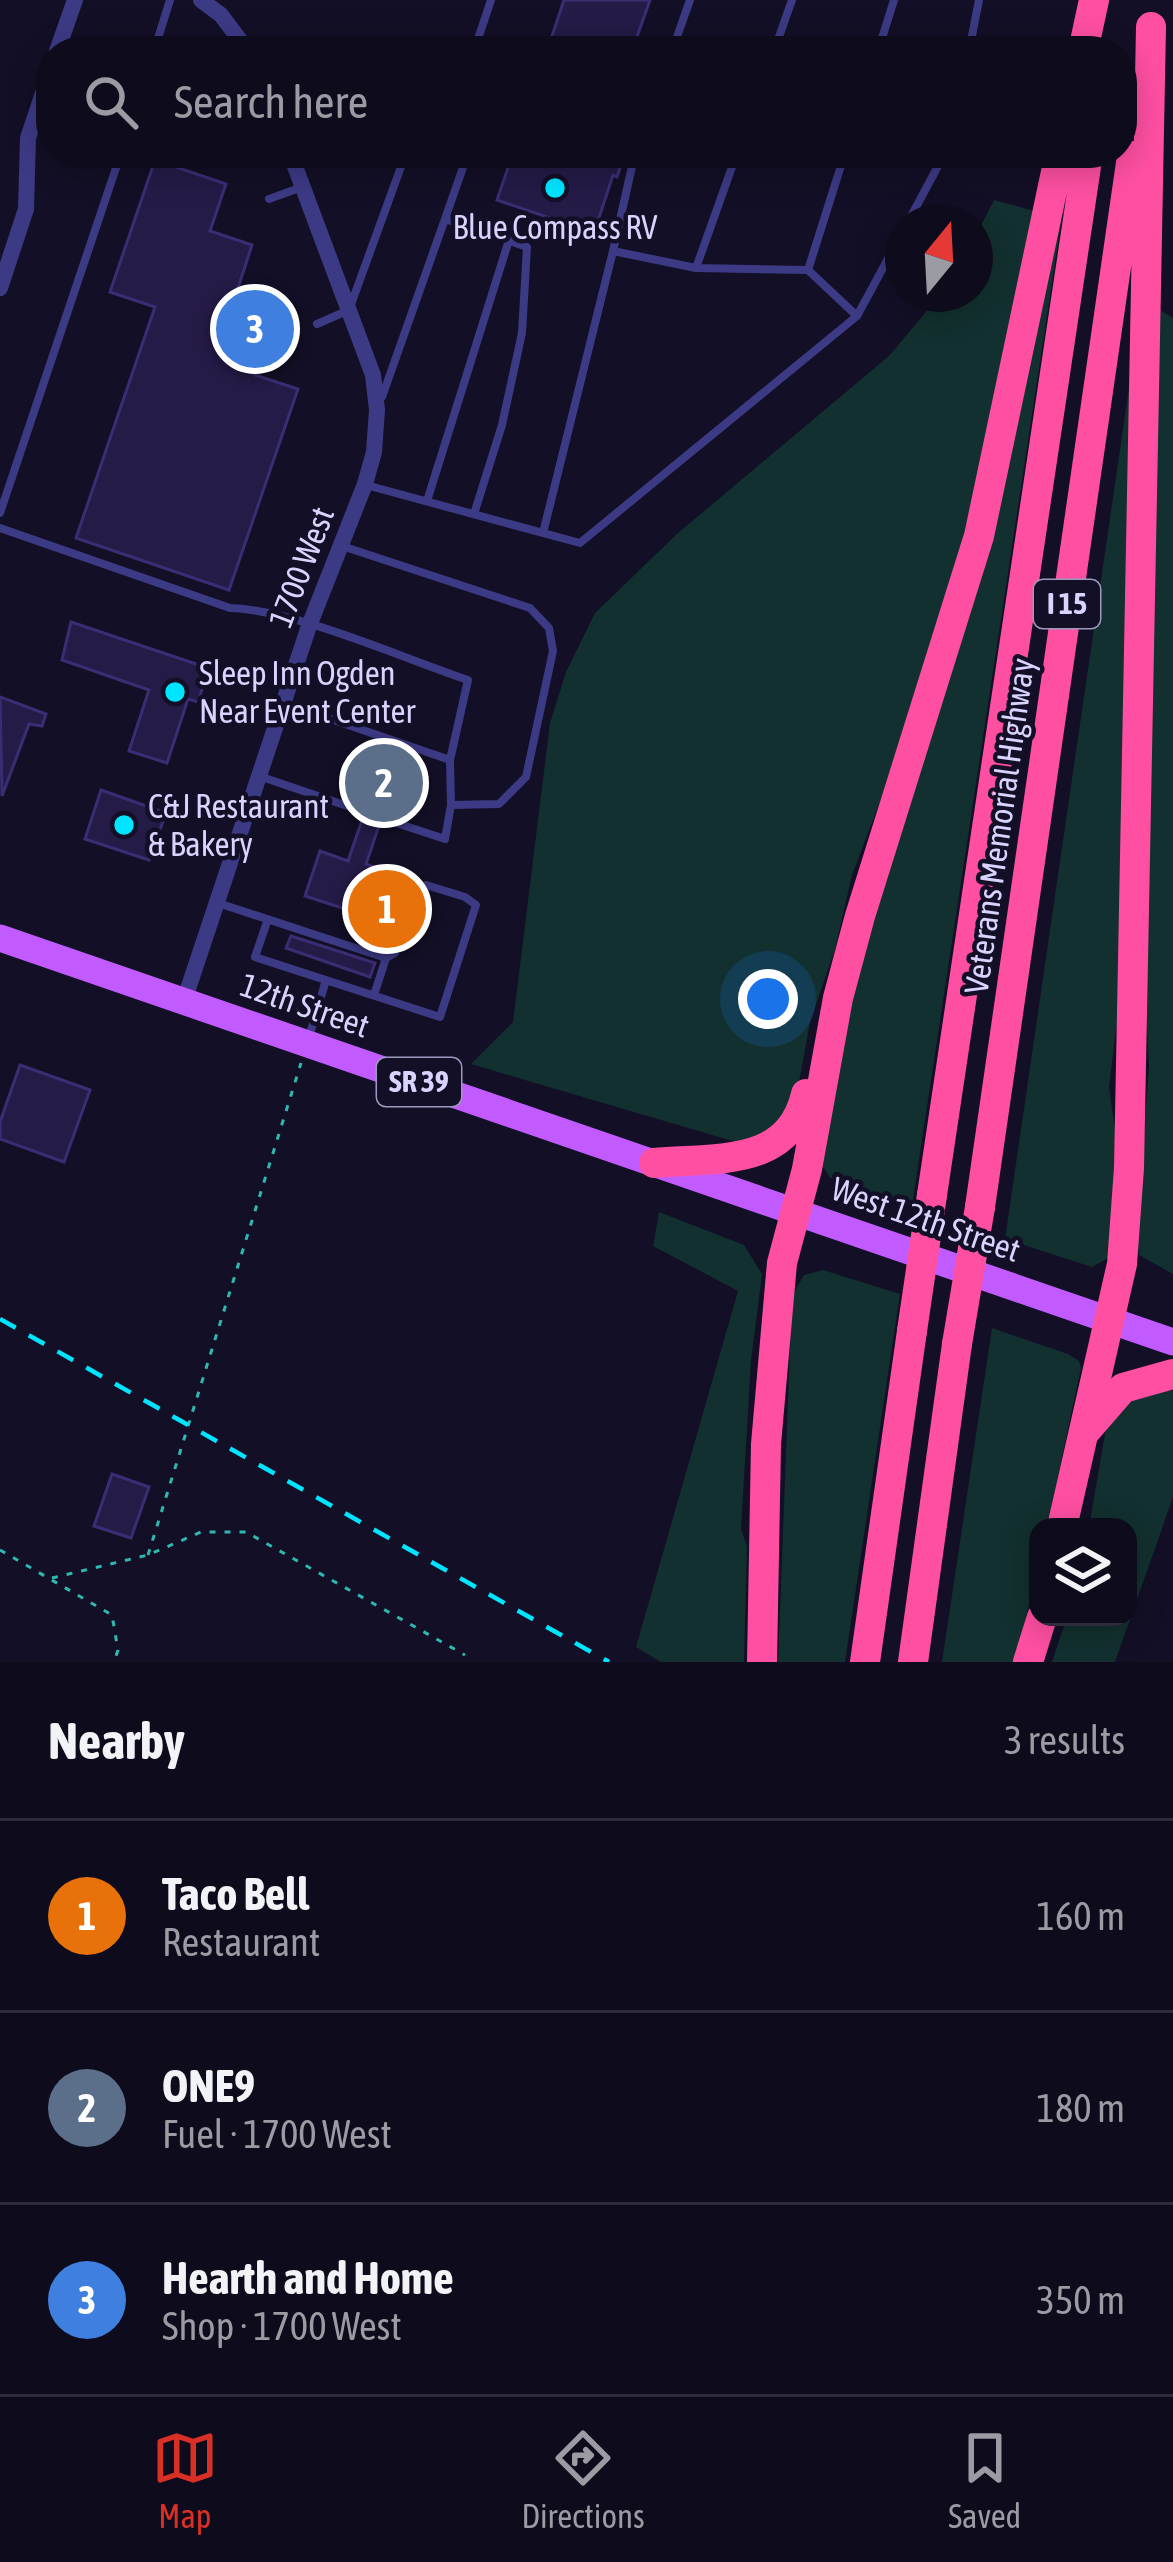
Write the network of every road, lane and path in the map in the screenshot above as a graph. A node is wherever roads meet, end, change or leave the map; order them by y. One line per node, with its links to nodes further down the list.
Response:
1 (75, 0): 12 (street)
2 (170, 0): 13 (lane)
3 (201, 0): 14 (street)
4 (491, 0): 15 (lane)
5 (690, 0): 16 (lane)
6 (792, 0): 17 (lane)
7 (894, 0): 18 (lane)
8 (979, 0): 19 (lane)
9 (1094, 0): 20 (highway)
10 (1112, 0): 21 (highway)
11 (1153, 14): 23 (highway, Veterans Memorial Highway / I 15, bridge); 74 (highway)
12 (62, 36)
13 (159, 36)
14 (237, 36)
15 (479, 36)
16 (677, 36)
17 (779, 36)
18 (883, 36)
19 (972, 36)
20 (1086, 36)
21 (1106, 36)
22 (36, 114): 44 (street)
23 (1137, 124)
24 (116, 168): 51 (lane)
25 (296, 168): 35 (street, 1700 West)
26 (401, 168): 45 (lane)
27 (463, 168): 38 (lane)
28 (632, 168): 40 (lane)
29 (732, 168): 42 (lane)
30 (840, 168): 43 (lane)
31 (937, 168): 37 (lane)
32 (1057, 168): 69 (highway)
33 (1086, 168): 86 (highway, Veterans Memorial Highway / I 15, bridge)
34 (1131, 168): 87 (highway, Veterans Memorial Highway / I 15, bridge)
35 (304, 186): 36 (lane); 45 (street, 1700 West)
36 (269, 199)
37 (918, 204)
38 (446, 219): 39 (lane); 48 (lane)
39 (509, 241): 50 (lane); 52 (lane)
40 (613, 251): 42 (lane); 54 (lane)
41 (885, 265): 46 (lane)
42 (696, 268): 43 (lane)
43 (808, 269): 46 (lane)
44 (0, 288)
45 (349, 310): 47 (lane); 48 (street, 1700 West)
46 (857, 316): 54 (lane)
47 (316, 324)
48 (377, 410): 49 (street, 1700 West)
49 (365, 484): 50 (lane); 55 (street, 1700 West)
50 (427, 501): 52 (lane)
51 (0, 513)
52 (474, 514): 54 (lane)
53 (0, 528): 56 (lane)
54 (543, 533)
55 (341, 545): 56 (street, 1700 West); 60 (lane)
56 (309, 626): 57 (street, 1700 West); 58 (lane)
57 (283, 703): 58 (lane); 59 (street, 1700 West)
58 (450, 760): 60 (lane)
59 (259, 776): 61 (lane); 63 (street, 1700 West)
60 (451, 805): 62 (lane)
61 (365, 812)
62 (381, 818)
63 (217, 902): 64 (lane); 70 (street, 1700 West)
64 (268, 919): 66 (lane); 67 (lane)
65 (0, 938): 70 (main road, 12th Street / SR 39)
66 (386, 958): 68 (lane); 68 (lane)
67 (326, 980): 68 (lane); 71 (lane)
68 (374, 995)
69 (838, 998): 72 (highway); 73 (highway)
70 (184, 1001): 71 (main road, 12th Street / SR 39)
71 (307, 1044): 72 (main road, 12th Street / SR 39); 80 (path)
72 (654, 1163): 73 (main road, West 12th Street / SR 39)
73 (794, 1211): 74 (main road, West 12th Street / SR 39); 85 (highway)
74 (1109, 1321): 75 (main road, West 12th Street / SR 39); 77 (highway)
75 (1173, 1342)
76 (1173, 1374): 77 (highway)
77 (1081, 1437): 78 (highway)
78 (1064, 1518)
79 (0, 1550): 81 (path)
80 (148, 1555): 81 (path); 83 (path)
81 (52, 1578): 84 (path)
82 (1039, 1626): 88 (highway)
83 (465, 1655)
84 (114, 1662)
85 (762, 1662)
86 (865, 1662)
87 (913, 1662)
88 (1028, 1662)

